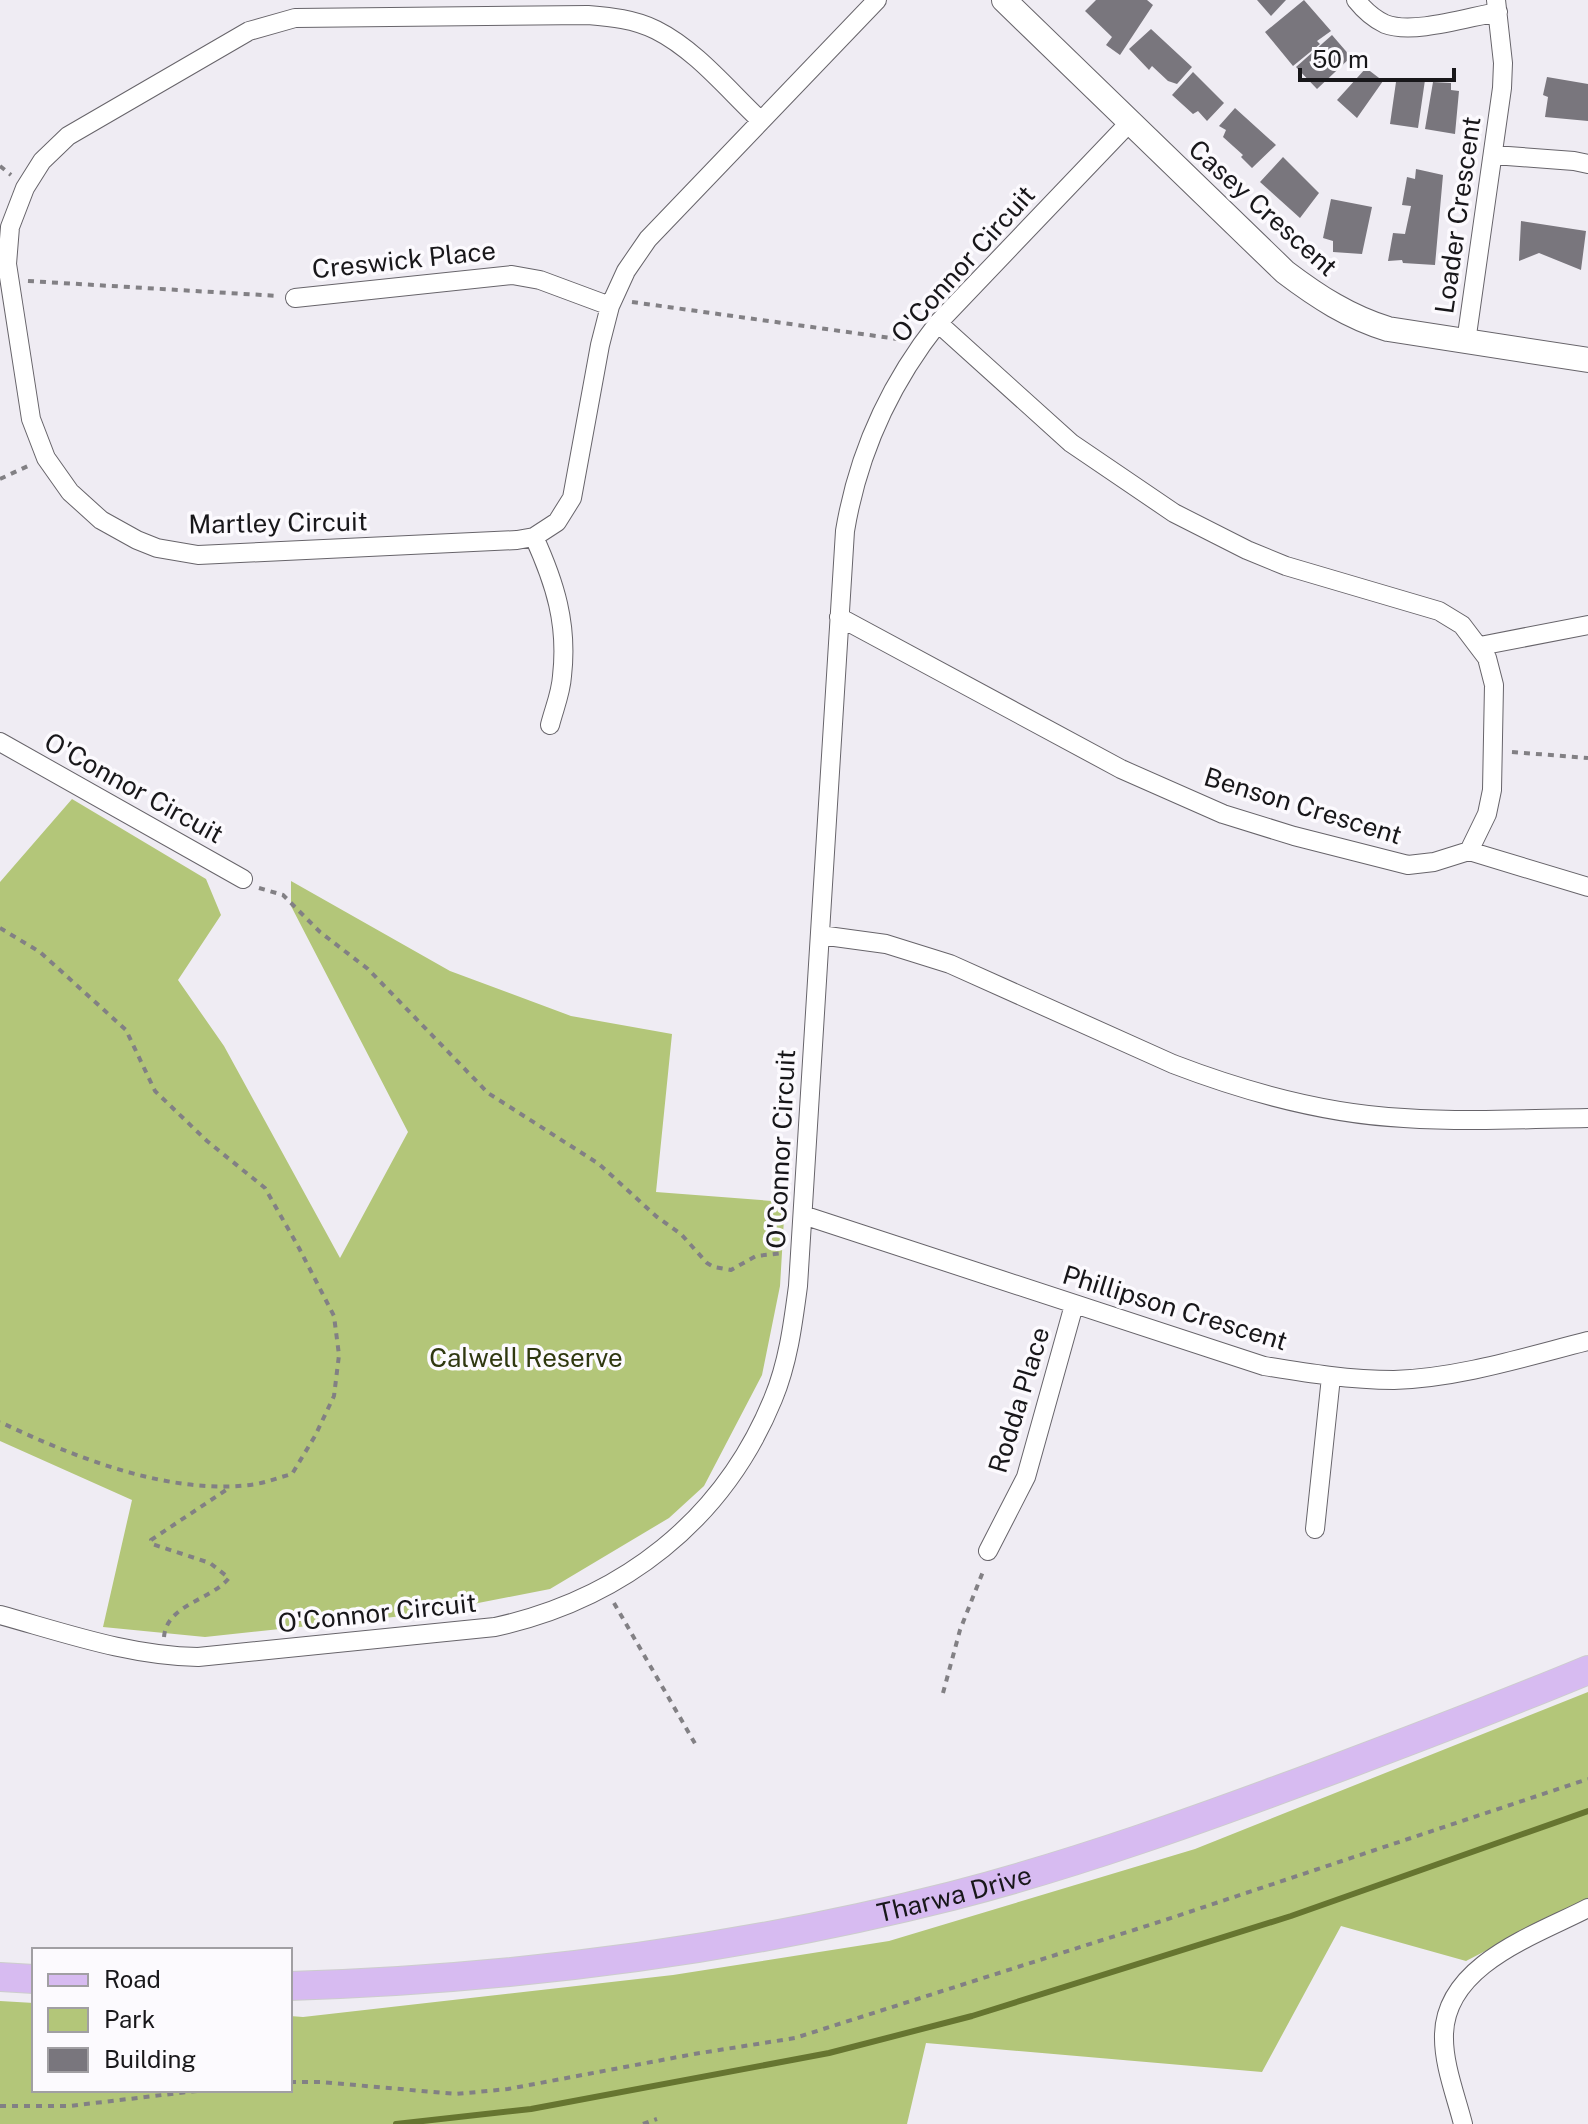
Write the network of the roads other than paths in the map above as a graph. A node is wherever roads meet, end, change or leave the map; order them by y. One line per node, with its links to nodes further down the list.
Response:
1 (877, 0): 5 (street)
2 (1004, 0): 6 (street, Casey Crescent)
3 (1356, 0): 4 (street)
4 (1497, 6): 7 (street, Loader Crescent)
5 (761, 121): 10 (street); 14 (street, Martley Circuit)
6 (1130, 122): 11 (street, O'Connor Circuit); 12 (street, Casey Crescent)
7 (1494, 155): 8 (street); 12 (street, Loader Crescent)
8 (1588, 164)
9 (295, 298): 10 (street, Creswick Place)
10 (612, 301): 14 (street)
11 (938, 323): 15 (street, O'Connor Circuit); 17 (street)
12 (1466, 342): 13 (street, Casey Crescent)
13 (1588, 360)
14 (534, 537): 18 (street)
15 (839, 617): 20 (street, Benson Crescent); 23 (street, O'Connor Circuit)
16 (1588, 625): 17 (street)
17 (1480, 646): 20 (street)
18 (550, 725)
19 (0, 742): 21 (street, O'Connor Circuit)
20 (1469, 851): 22 (street)
21 (243, 879)
22 (1588, 887)
23 (820, 935): 24 (street); 25 (street, O'Connor Circuit)
24 (1588, 1118)
25 (803, 1215): 26 (street, Phillipson Crescent); 31 (street, O'Connor Circuit)
26 (1074, 1305): 28 (street, Phillipson Crescent); 30 (street, Rodda Place)
27 (1588, 1341): 28 (street, Phillipson Crescent)
28 (1331, 1377): 29 (street)
29 (1315, 1529)
30 (988, 1551)
31 (0, 1615)
32 (1588, 1670): 36 (main road, Tharwa Drive)
33 (1588, 1908): 37 (street)
34 (0, 1977): 35 (main road)
35 (32, 1979)
36 (292, 1986)
37 (1463, 2124)

